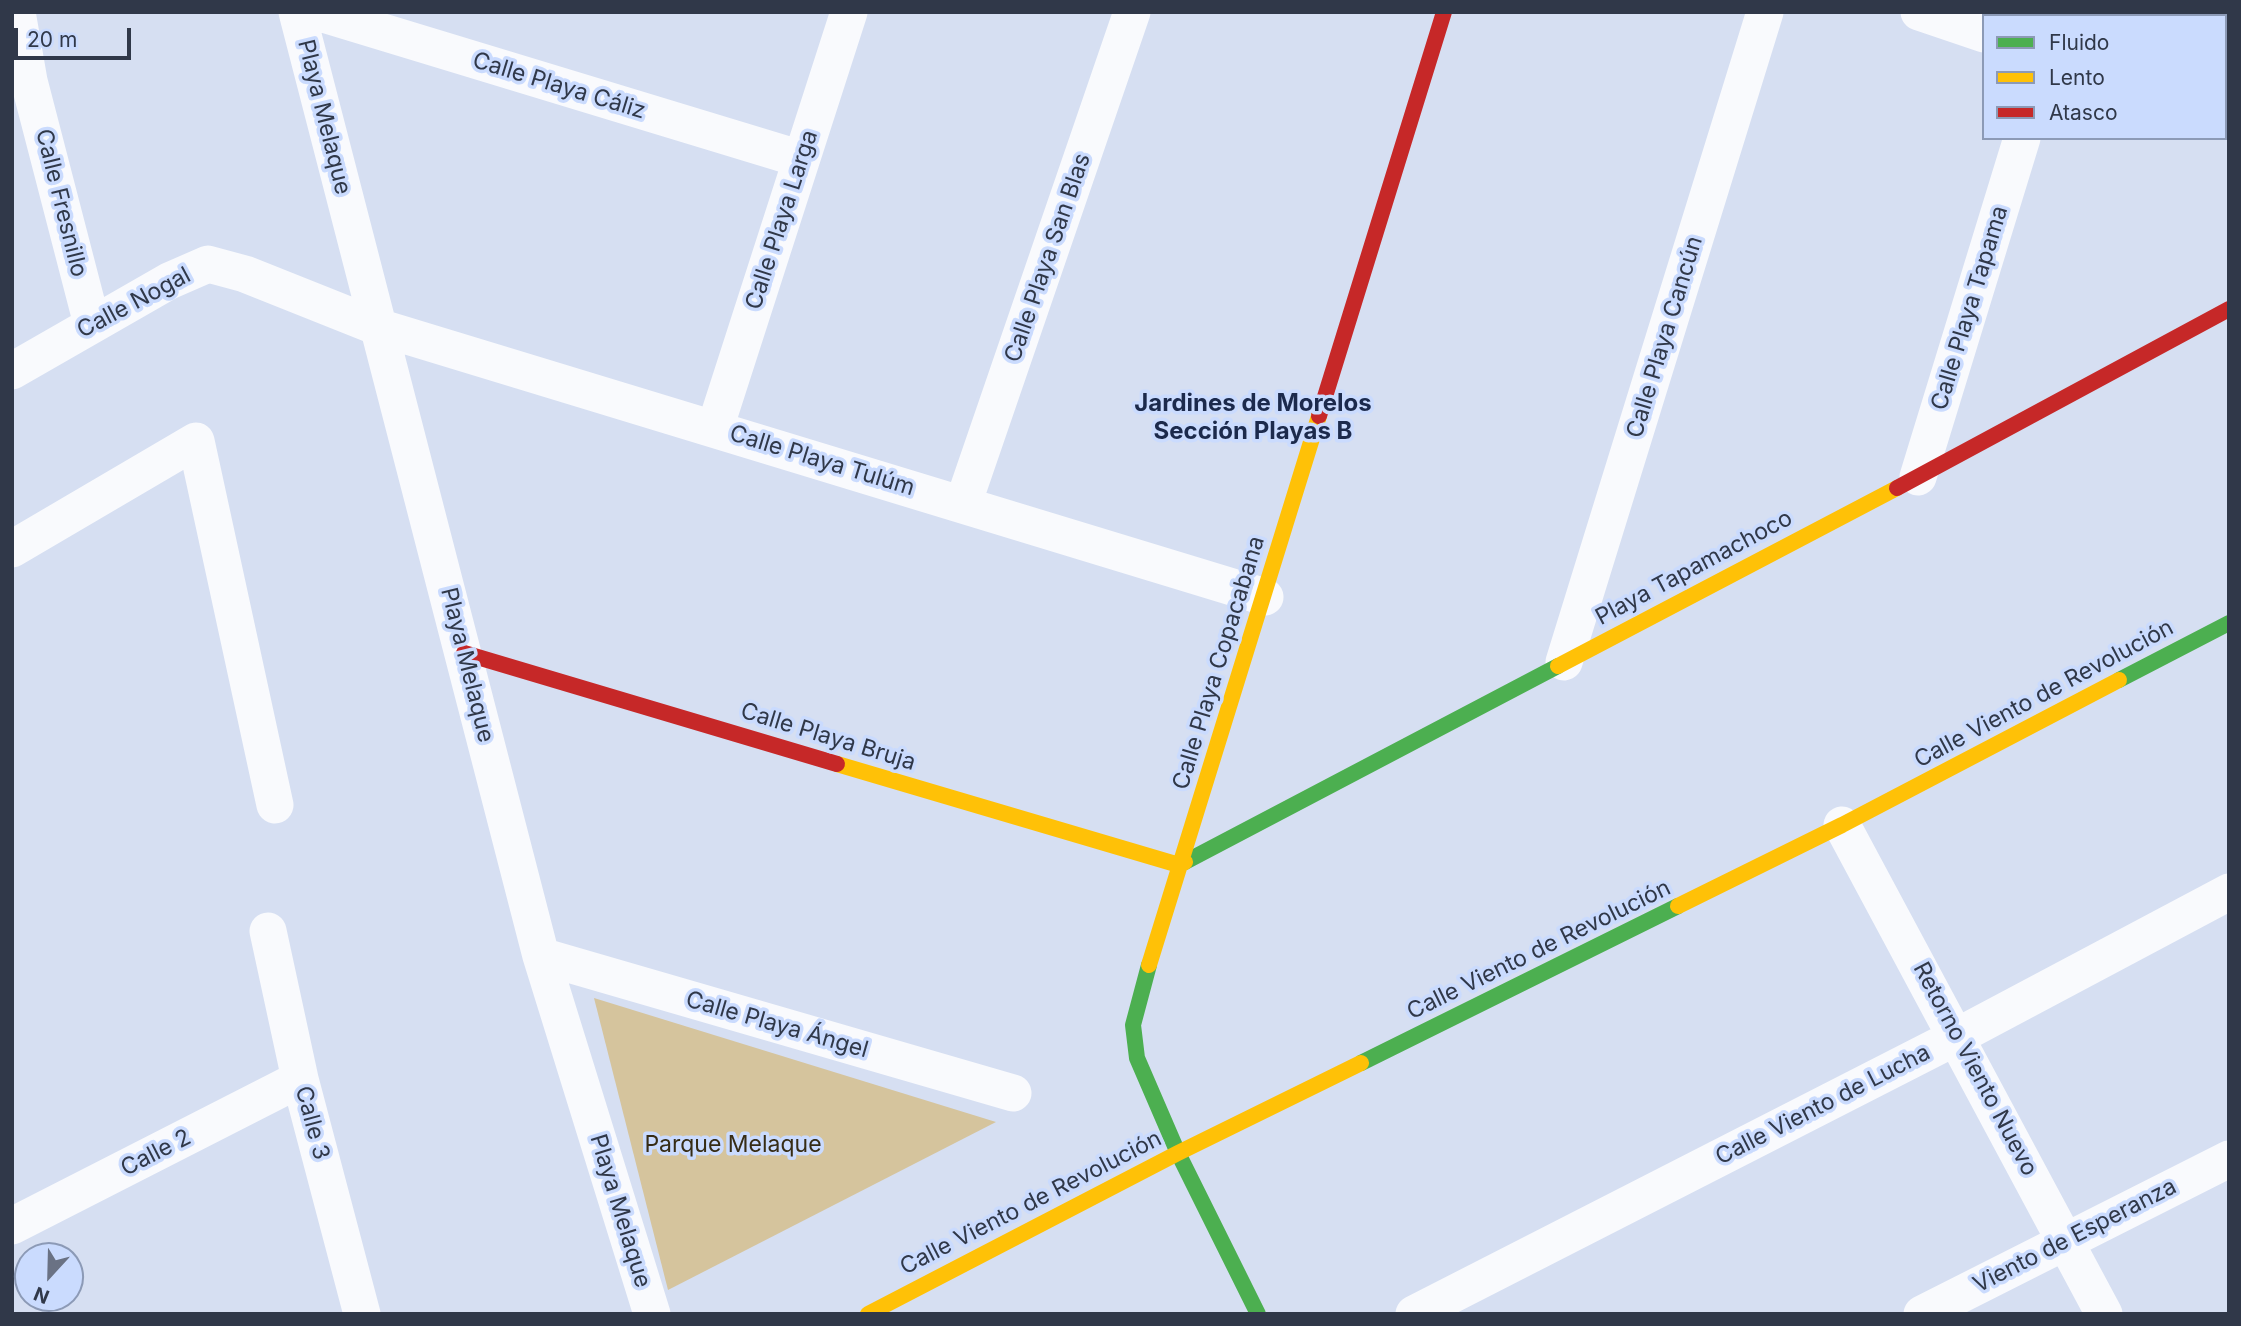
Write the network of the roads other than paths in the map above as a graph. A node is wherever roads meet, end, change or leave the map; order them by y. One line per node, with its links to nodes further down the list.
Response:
1 (17, 12): 10 (street, Calle Fresnillo)
2 (298, 12): 15 (street, Playa Melaque)
3 (317, 12): 12 (street, Calle Playa Cáliz)
4 (849, 12): 12 (street, Calle Playa Larga)
5 (1132, 12): 19 (street, Calle Playa San Blas)
6 (1444, 12): 21 (street, Calle Playa Copacabana)
7 (1765, 12): 24 (street, Calle Playa Cancún)
8 (1919, 12): 9 (street)
9 (1982, 33)
10 (21, 86): 14 (street, Calle Fresnillo)
11 (2021, 140): 18 (street, Calle Playa Tapama)
12 (801, 159): 17 (street, Calle Playa Larga)
13 (2229, 309): 18 (street, Playa Tapamachoco)
14 (92, 324): 15 (street, Calle Nogal); 16 (street, Calle Nogal)
15 (378, 327): 17 (street, Calle Playa Tulúm); 23 (street, Playa Melaque)
16 (12, 371)
17 (715, 428): 19 (street, Calle Playa Tulúm)
18 (1918, 477): 24 (street, Playa Tapamachoco)
19 (963, 504): 21 (street, Calle Playa Tulúm)
20 (12, 549): 25 (street)
21 (1265, 597): 27 (street, Calle Playa Copacabana)
22 (2229, 623): 26 (street, Calle Viento de Revolución)
23 (464, 653): 27 (street, Calle Playa Bruja); 30 (street, Playa Melaque)
24 (1564, 662): 27 (street, Playa Tapamachoco)
25 (275, 805)
26 (1842, 825): 31 (street, Retorno Viento Nuevo); 34 (street, Calle Viento de Revolución)
27 (1179, 865): 34 (street, Calle Playa Copacabana)
28 (2229, 892): 31 (street, Calle Viento de Lucha)
29 (268, 931): 32 (street, Calle 3)
30 (541, 956): 33 (street, Calle Playa Ángel); 39 (street, Playa Melaque)
31 (1958, 1036): 37 (street, Retorno Viento Nuevo); 42 (street, Calle Viento de Lucha)
32 (300, 1079): 36 (street, Calle 2); 38 (street, Calle 3)
33 (1013, 1093)
34 (1178, 1153): 40 (street, Calle Viento de Revolución); 41 (street, Calle Playa Copacabana)
35 (2229, 1159): 37 (street, Viento de Esperanza)
36 (12, 1226)
37 (2067, 1241): 43 (street, Viento de Esperanza); 44 (street, Retorno Viento Nuevo)
38 (362, 1314)
39 (652, 1314)
40 (867, 1314)
41 (1258, 1314)
42 (1414, 1314)
43 (1922, 1314)
44 (2104, 1314)

